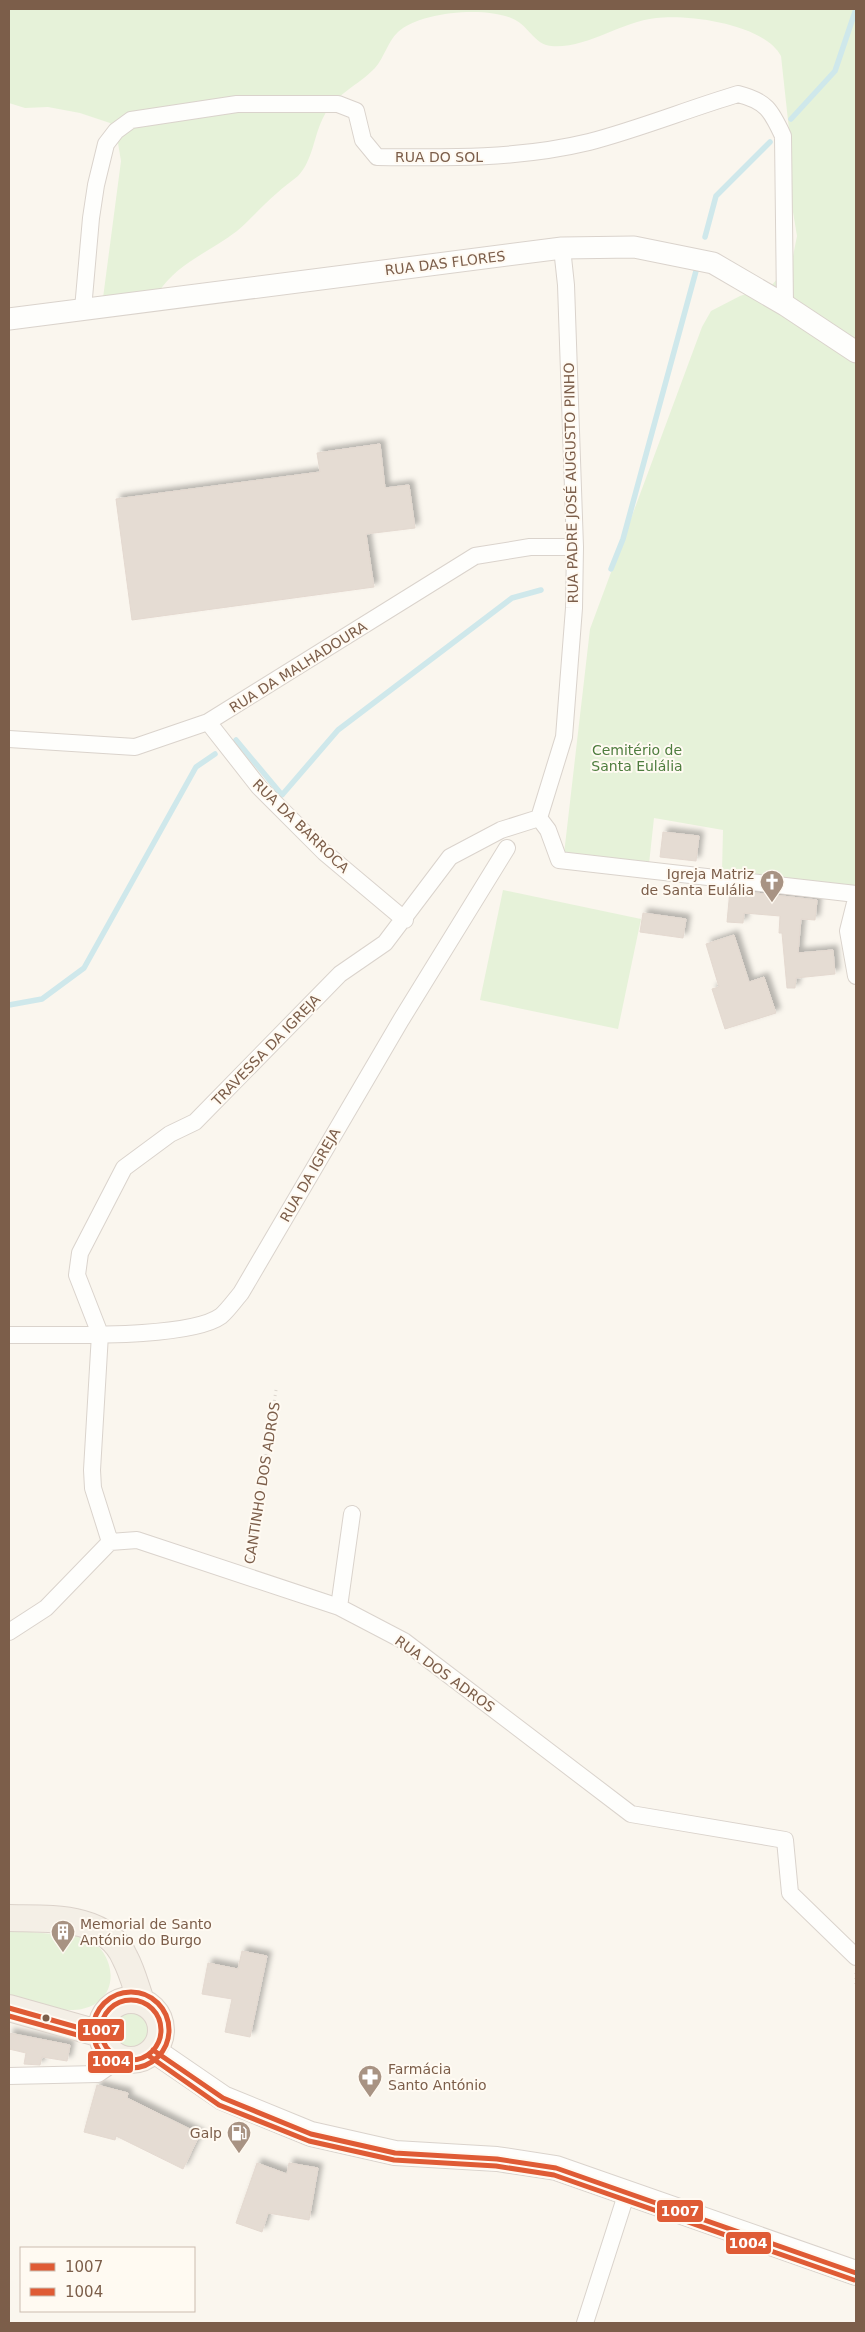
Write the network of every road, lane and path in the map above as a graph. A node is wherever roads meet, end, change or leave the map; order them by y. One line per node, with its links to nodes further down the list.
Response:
1 (562, 248): 2 (street, RUA DAS FLORES); 3 (street, RUA DAS FLORES); 6 (street, RUA PADRE JOSÉ AUGUSTO PINHO)
2 (785, 305): 3 (street, RUA DO SOL); 5 (street, RUA DAS FLORES)
3 (83, 309): 4 (street, RUA DAS FLORES)
4 (9, 319)
5 (856, 352)
6 (575, 547): 7 (street, RUA DA MALHADOURA); 9 (street, RUA PADRE JOSÉ AUGUSTO PINHO)
7 (208, 722): 8 (street, RUA DA MALHADOURA); 13 (street, RUA DA BARROCA)
8 (9, 739)
9 (539, 818): 11 (street); 13 (street, TRAVESSA DA IGREJA)
10 (507, 848): 15 (street, RUA DA IGREJA)
11 (856, 894)
12 (856, 899): 14 (street)
13 (405, 920): 15 (street, TRAVESSA DA IGREJA)
14 (856, 976)
15 (100, 1334): 16 (street, RUA DA IGREJA); 19 (street)
16 (9, 1335)
17 (276, 1390): 20 (path, CANTINHO DOS ADROS)
18 (352, 1514): 21 (street)
19 (110, 1542): 20 (street, RUA DOS ADROS); 22 (street)
20 (248, 1577): 21 (street, RUA DOS ADROS)
21 (339, 1607): 25 (street, RUA DOS ADROS)
22 (9, 1632)
23 (9, 1918): 24 (main road)
24 (125, 1956): 26 (main road); 27 (main road)
25 (856, 1957)
26 (141, 2001): 27 (main road); 30 (main road)
27 (112, 2006): 29 (main road)
28 (9, 2008): 29 (main road)
29 (101, 2034): 31 (main road)
30 (153, 2050): 31 (main road); 33 (main road)
31 (121, 2058): 32 (street)
32 (9, 2076)
33 (627, 2192): 34 (main road); 35 (street)
34 (856, 2273)
35 (585, 2323)

